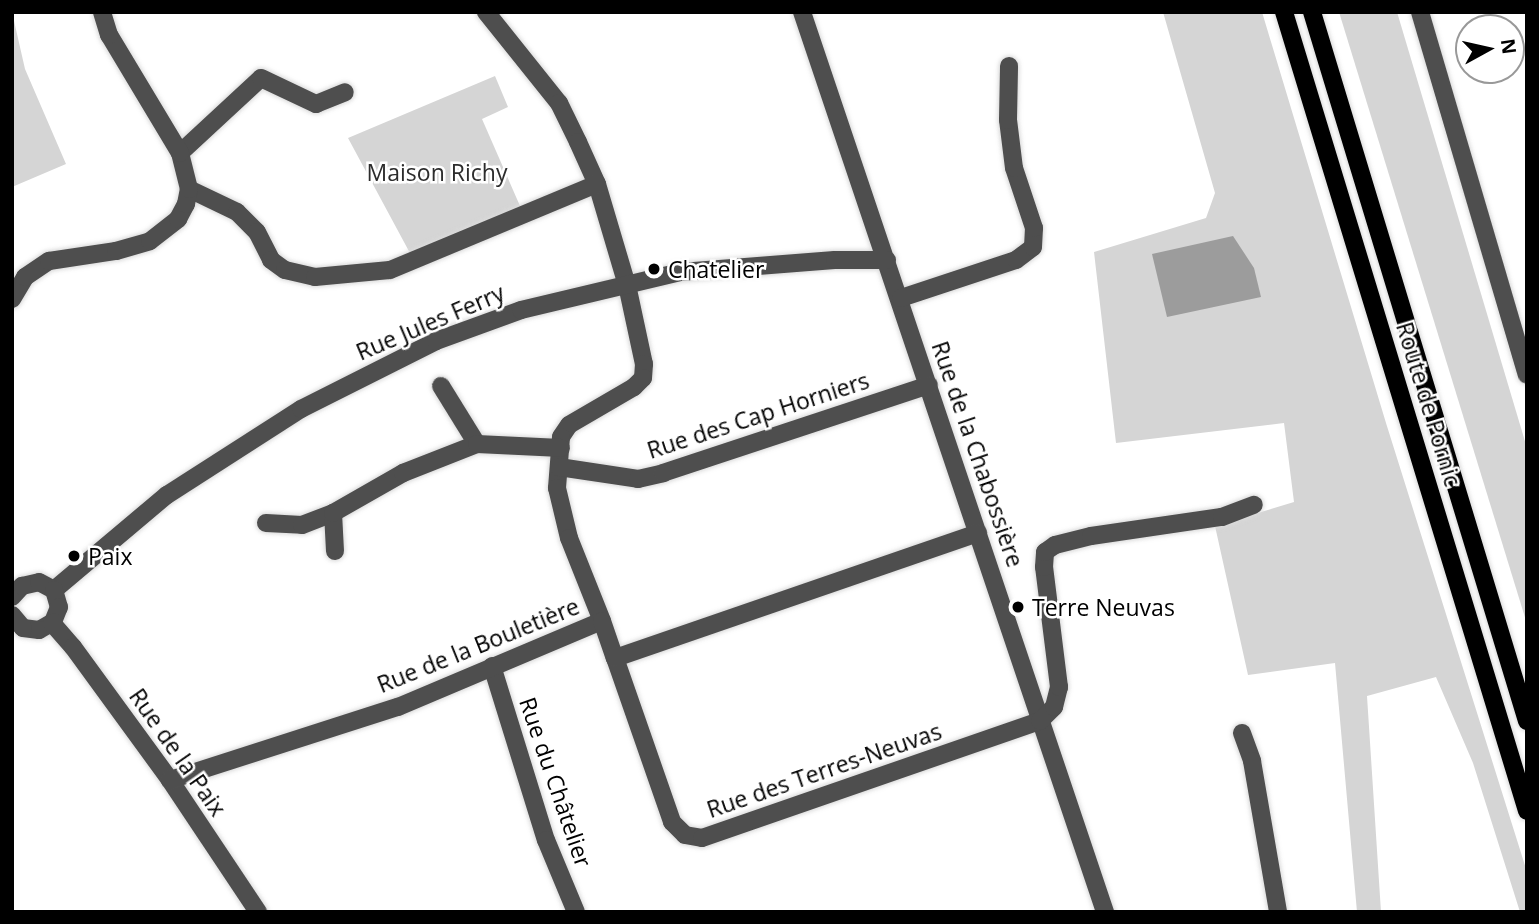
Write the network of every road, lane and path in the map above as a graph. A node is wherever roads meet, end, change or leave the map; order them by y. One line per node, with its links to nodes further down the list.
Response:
1 (102, 12): 9 (street)
2 (486, 12): 10 (street)
3 (802, 12): 12 (street, Rue de la Chabossière)
4 (1284, 12): 38 (main road, Route de Pornic)
5 (1312, 12): 35 (main road, Route de Pornic)
6 (1420, 12): 16 (street)
7 (1009, 66): 14 (street)
8 (345, 92): 9 (street)
9 (180, 153): 11 (street)
10 (597, 184): 11 (street); 13 (street)
11 (190, 189): 15 (street)
12 (887, 260): 13 (street, Rue Jules Ferry); 14 (street, Rue de la Chabossière)
13 (627, 285): 20 (street); 27 (street, Rue Jules Ferry)
14 (901, 298): 17 (street, Rue de la Chabossière)
15 (12, 299)
16 (1527, 375)
17 (929, 385): 21 (street, Rue des Cap Horniers); 25 (street, Rue de la Chabossière)
18 (440, 386): 19 (street)
19 (477, 444): 20 (street); 23 (street)
20 (561, 447): 21 (street)
21 (559, 467): 29 (street)
22 (1254, 505): 34 (street)
23 (333, 513): 24 (street); 26 (street)
24 (266, 523)
25 (978, 533): 32 (street); 34 (street, Rue de la Chabossière)
26 (335, 551)
27 (54, 590): 28 (street); 30 (street)
28 (13, 593)
29 (602, 621): 32 (street, Rue de la Bouletière); 33 (street, Rue de la Bouletière)
30 (52, 623): 31 (street); 37 (street, Rue de la Paix)
31 (15, 625)
32 (615, 658): 34 (street, Rue des Terres-Neuvas)
33 (492, 666): 37 (street, Rue de la Bouletière); 40 (street, Rue du Châtelier)
34 (1040, 721): 41 (street, Rue de la Chabossière)
35 (1527, 721)
36 (1242, 733): 42 (street)
37 (170, 780): 39 (street, Rue de la Paix)
38 (1527, 811)
39 (258, 912)
40 (576, 912)
41 (1105, 912)
42 (1278, 912)

